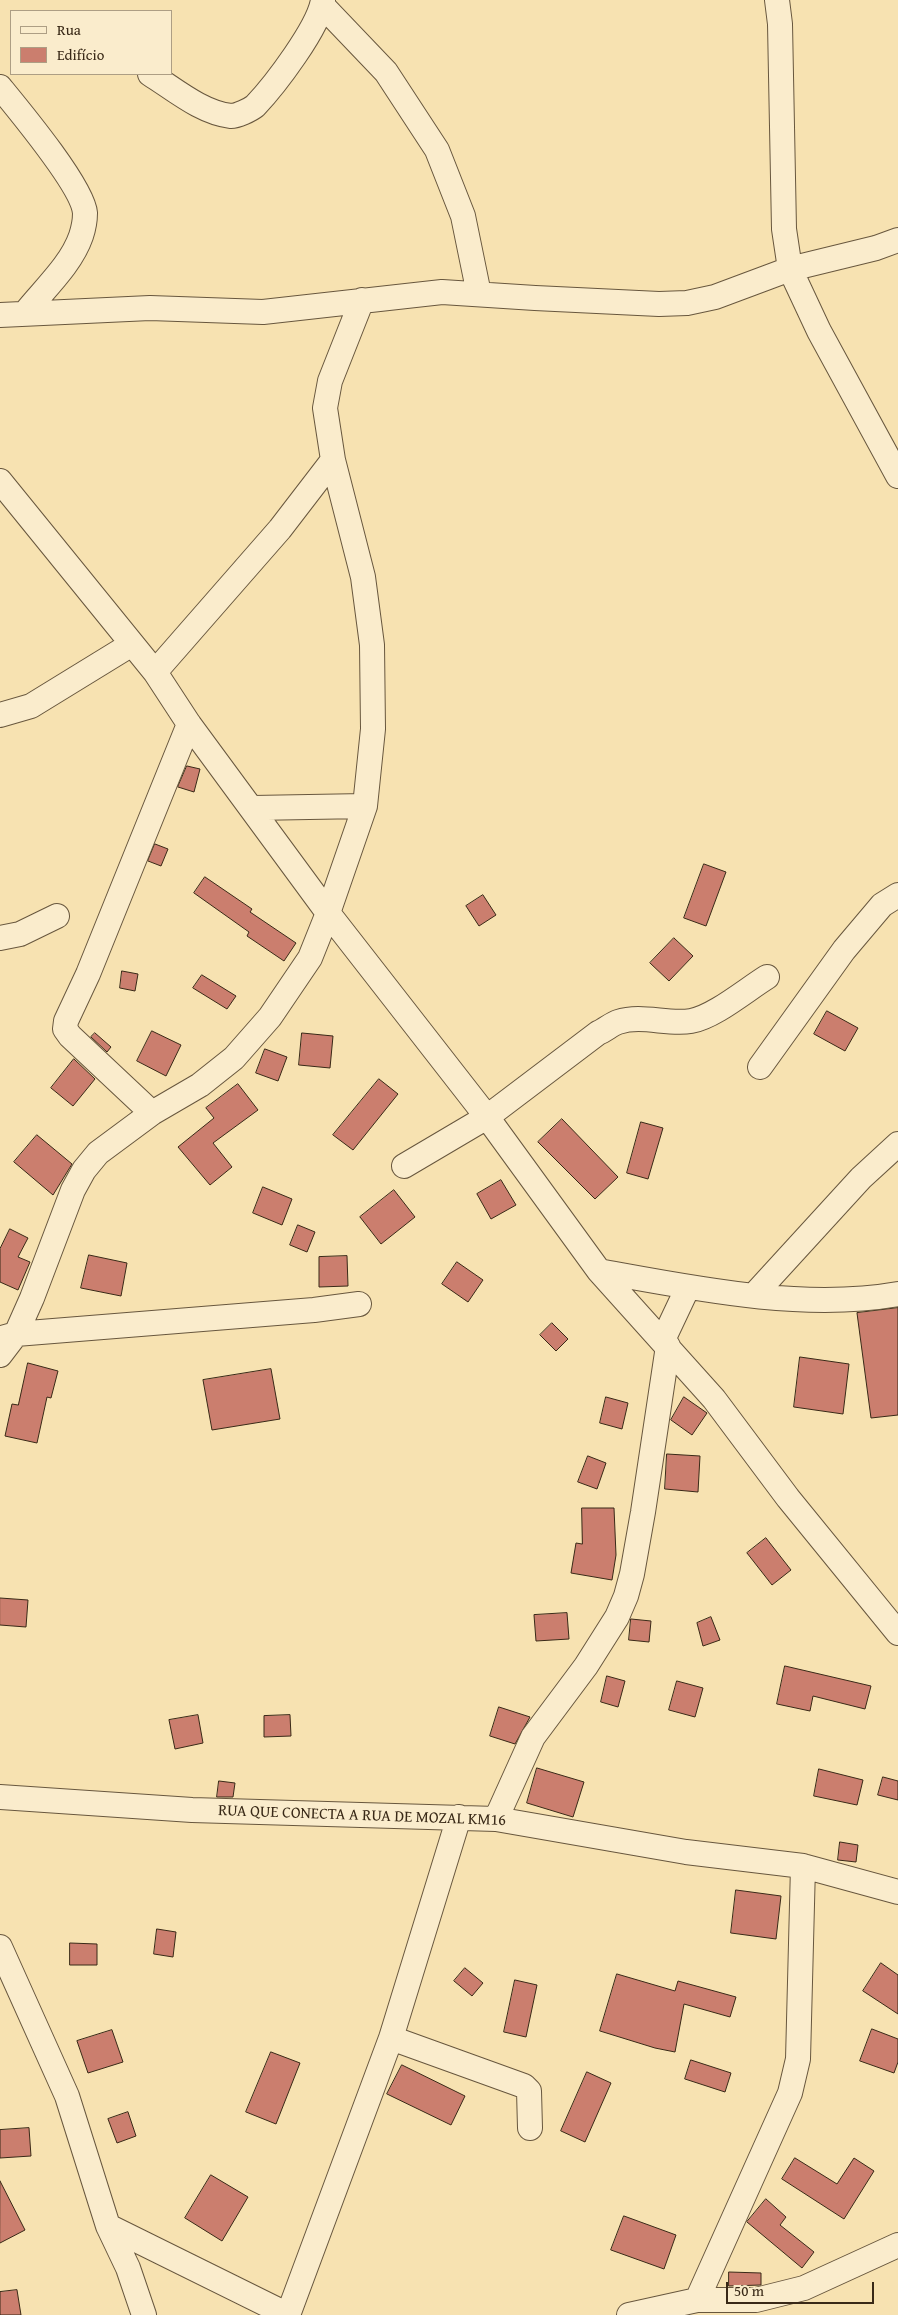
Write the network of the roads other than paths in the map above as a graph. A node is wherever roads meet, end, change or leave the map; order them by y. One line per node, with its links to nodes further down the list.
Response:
1 (776, 0): 6 (street)
2 (322, 2): 3 (street); 7 (street)
3 (152, 75)
4 (0, 87): 9 (street)
5 (891, 247): 6 (street)
6 (790, 269): 7 (street); 12 (street)
7 (479, 294): 8 (street)
8 (362, 300): 9 (street); 11 (street)
9 (25, 313): 10 (street)
10 (0, 315)
11 (333, 460): 15 (street); 18 (street)
12 (898, 476)
13 (0, 481): 14 (street)
14 (132, 644): 15 (street); 16 (street)
15 (155, 672): 17 (street)
16 (0, 715)
17 (188, 724): 19 (street); 26 (street)
18 (365, 806): 19 (street); 21 (street)
19 (253, 808): 21 (street)
20 (898, 895): 25 (street)
21 (328, 913): 26 (street); 27 (street)
22 (57, 916): 23 (street)
23 (0, 938)
24 (767, 977): 27 (street)
25 (760, 1068)
26 (152, 1114): 35 (street)
27 (487, 1117): 29 (street); 30 (street)
28 (898, 1144): 33 (street)
29 (404, 1166)
30 (599, 1270): 31 (street); 36 (street)
31 (688, 1287): 33 (street); 36 (street)
32 (898, 1294): 33 (street)
33 (754, 1295)
34 (358, 1304): 35 (street)
35 (8, 1336): 37 (street)
36 (666, 1343): 38 (street); 41 (street)
37 (0, 1356)
38 (898, 1633)
39 (0, 1796): 40 (street, RUA QUE CONECTA A RUA DE MOZAL KM16)
40 (459, 1817): 41 (street, RUA QUE CONECTA A RUA DE MOZAL KM16); 45 (street)
41 (496, 1819): 42 (street, RUA QUE CONECTA A RUA DE MOZAL KM16)
42 (803, 1866): 43 (street, RUA QUE CONECTA A RUA DE MOZAL KM16); 49 (street)
43 (898, 1892)
44 (0, 1947): 47 (street)
45 (391, 2038): 46 (street); 51 (street)
46 (530, 2128)
47 (108, 2226): 50 (street); 51 (street)
48 (898, 2245): 49 (street)
49 (696, 2300): 52 (street)
50 (144, 2315)
51 (288, 2315)
52 (629, 2315)

